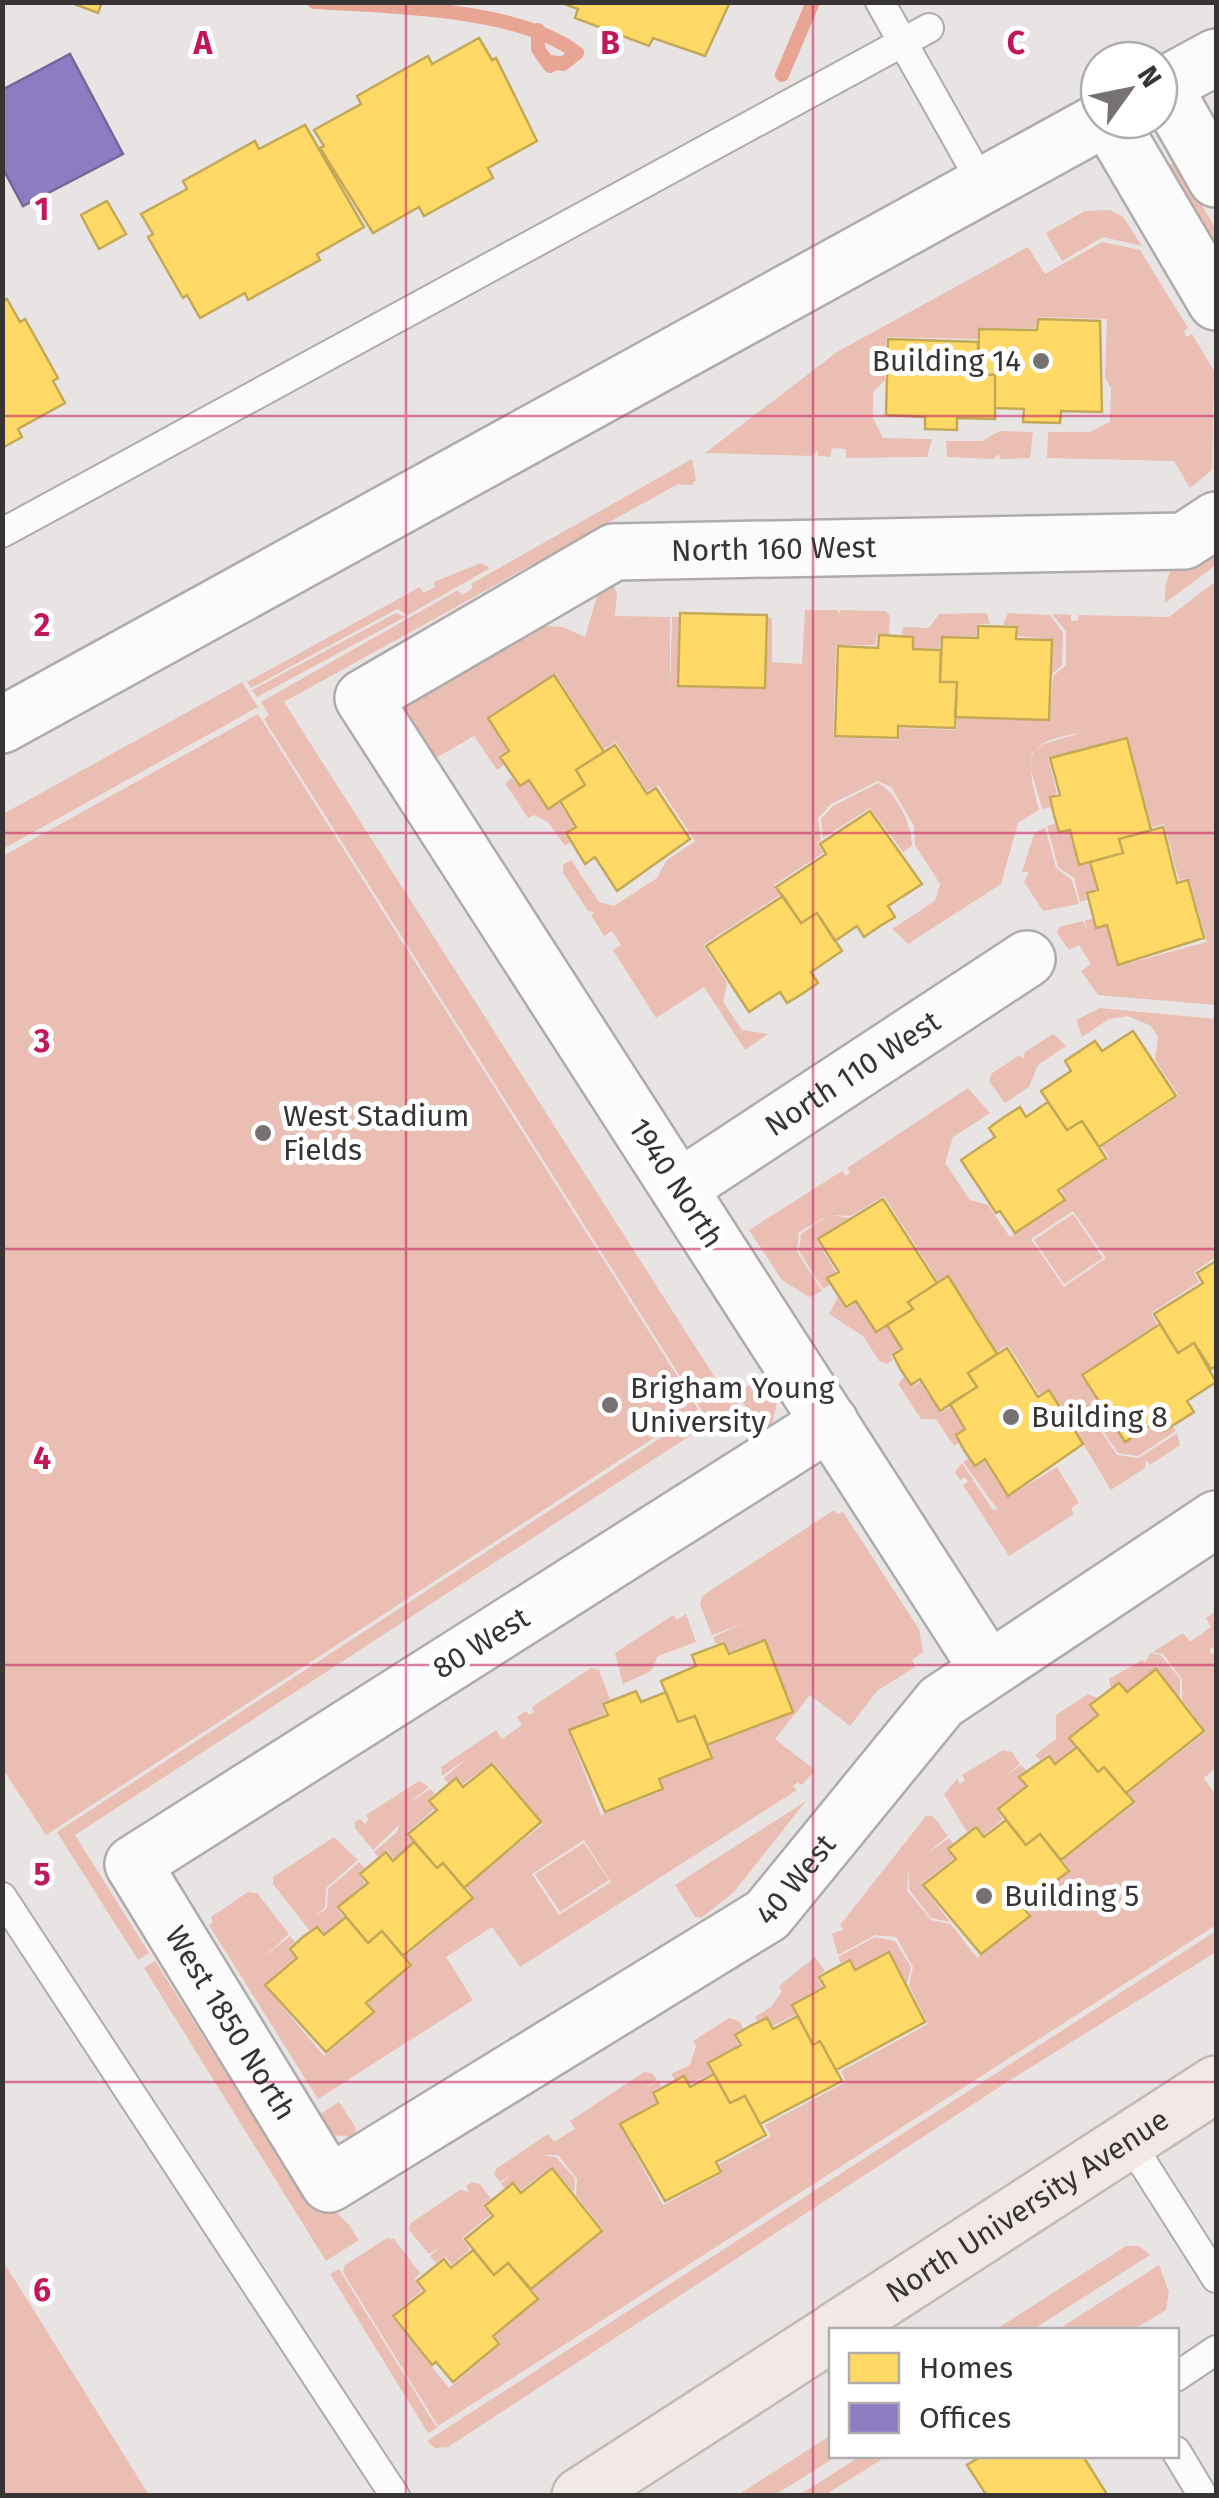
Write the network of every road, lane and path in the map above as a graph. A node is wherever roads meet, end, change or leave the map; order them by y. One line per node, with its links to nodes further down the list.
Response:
1 (880, 2): 3 (lane)
2 (928, 28): 3 (lane)
3 (901, 42): 10 (lane); 13 (lane)
4 (1216, 57): 5 (street)
5 (1179, 77)
6 (1179, 117): 9 (street)
7 (1079, 134): 10 (street)
8 (1117, 140): 11 (street)
9 (1216, 179)
10 (983, 185): 15 (street)
11 (1216, 302)
12 (1216, 520): 14 (street, North 160 West)
13 (2, 533)
14 (363, 698): 17 (street, 1940 North)
15 (2, 724)
16 (1027, 959): 17 (street, North 110 West)
17 (679, 1188): 18 (street, 1940 North)
18 (830, 1422): 20 (street, 1940 North); 21 (street, 80 West)
19 (1216, 1519): 20 (street, 40 West)
20 (988, 1669): 25 (street, 40 West)
21 (133, 1864): 25 (street, West 1850 North)
22 (2, 1897): 32 (lane)
23 (1216, 2084): 24 (highway, North University Avenue)
24 (1128, 2141): 26 (lane); 27 (highway, North University Avenue)
25 (329, 2184)
26 (1216, 2278)
27 (840, 2328)
28 (829, 2335): 33 (highway, North University Avenue)
29 (1216, 2350): 30 (lane)
30 (1179, 2375)
31 (1179, 2456): 34 (lane)
32 (395, 2496)
33 (580, 2496)
34 (1203, 2496)

